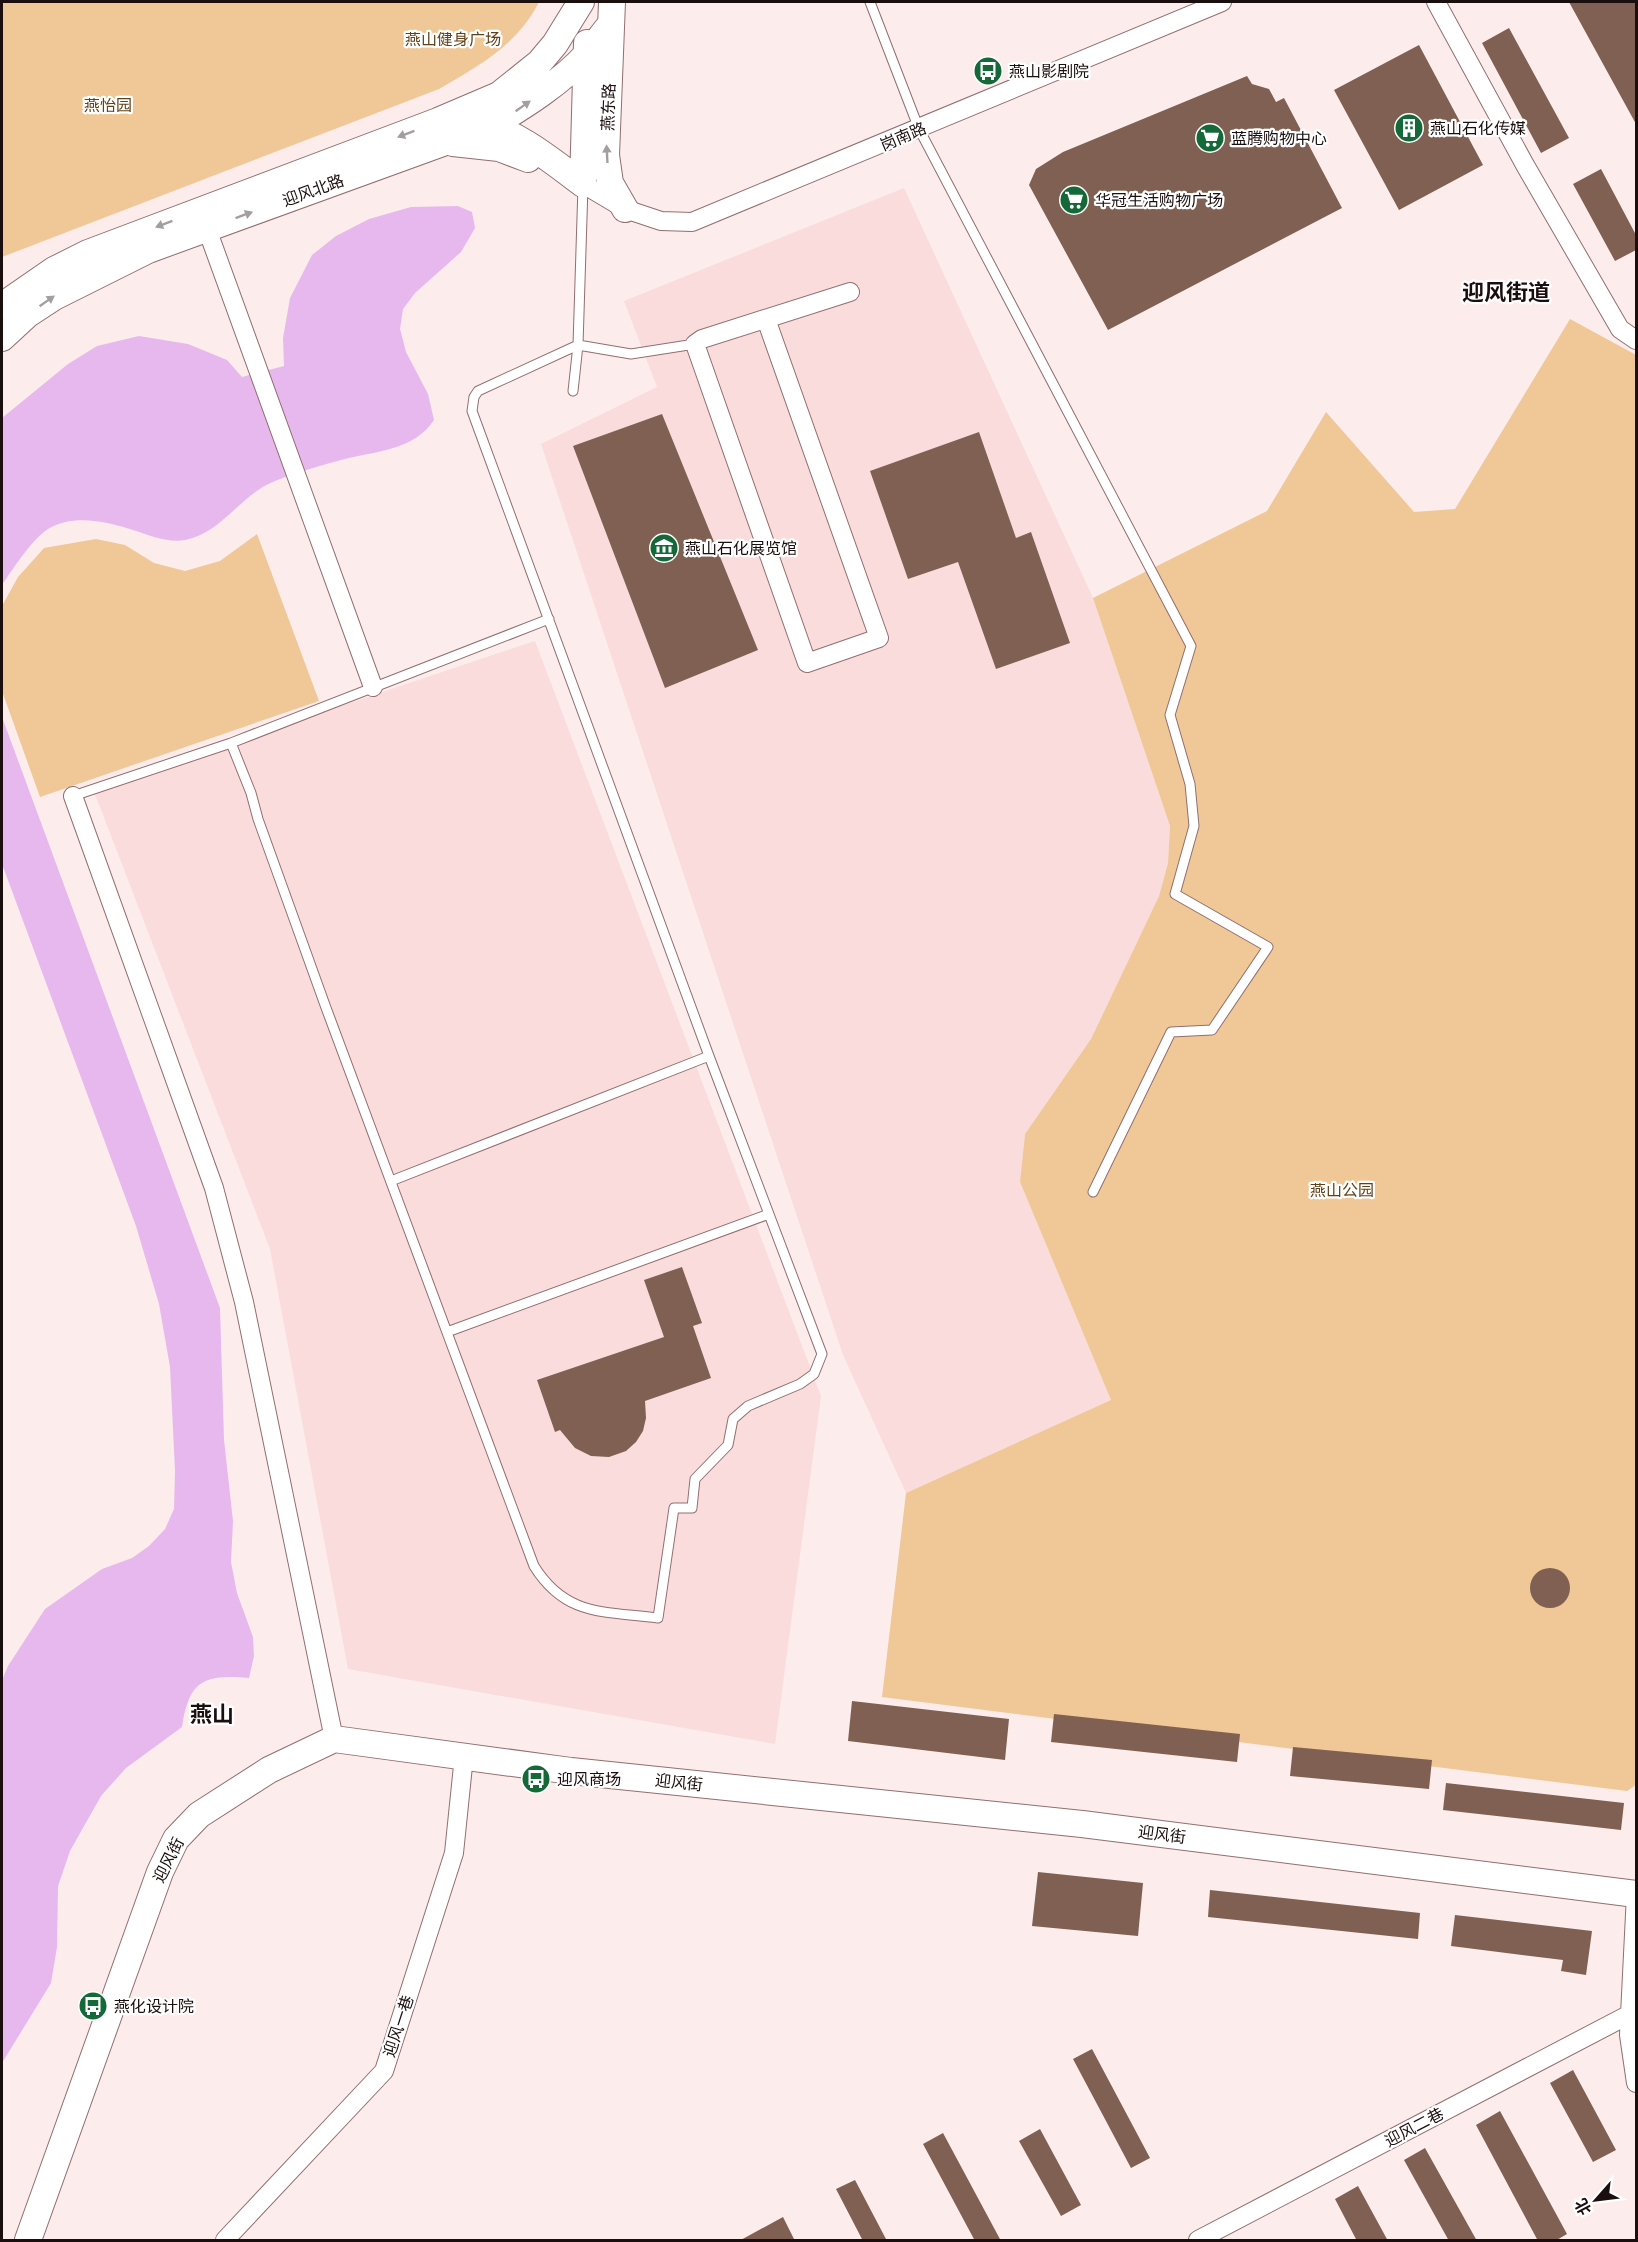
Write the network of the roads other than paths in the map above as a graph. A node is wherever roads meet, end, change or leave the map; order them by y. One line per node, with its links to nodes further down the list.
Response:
1 (581, 2): 10 (street)
2 (589, 2): 7 (street, 燕东路)
3 (870, 2): 9 (lane)
4 (1221, 2): 9 (street, 岗南路)
5 (1436, 2): 18 (street)
6 (611, 13): 7 (street, 迎风北路); 12 (street, 燕东路, one-way to 6)
7 (587, 54): 8 (street, 迎风北路, one-way to 7); 11 (street, 燕东路)
8 (492, 125): 10 (street, 迎风北路); 11 (street)
9 (919, 129): 12 (street, 岗南路); 28 (lane)
10 (442, 132): 11 (street); 13 (street, 迎风北路, one-way to 10); 15 (street, one-way to 15)
11 (583, 184): 12 (street, 岗南路); 20 (lane)
12 (625, 208)
13 (207, 229): 17 (street, 迎风北路, one-way to 13); 23 (street)
14 (850, 292): 16 (street)
15 (2, 306)
16 (766, 319): 19 (street); 19 (street)
17 (2, 338)
18 (1636, 340)
19 (695, 344): 20 (lane)
20 (578, 345): 21 (lane); 22 (lane)
21 (573, 392)
22 (549, 619): 23 (lane); 26 (lane)
23 (373, 687): 24 (lane)
24 (231, 743): 25 (lane); 27 (lane)
25 (73, 796): 31 (street)
26 (709, 1056): 27 (lane); 29 (lane)
27 (391, 1181): 30 (lane)
28 (1093, 1192)
29 (770, 1214): 30 (lane); 30 (lane)
30 (447, 1332)
31 (334, 1738): 32 (street, 迎风街); 36 (street, 迎风街)
32 (464, 1756): 33 (street, 迎风街); 37 (street, 迎风一巷)
33 (1636, 1894): 34 (street)
34 (1630, 2014): 35 (street); 38 (street, 迎风二巷)
35 (1636, 2083)
36 (28, 2241)
37 (225, 2241)
38 (1198, 2241)

